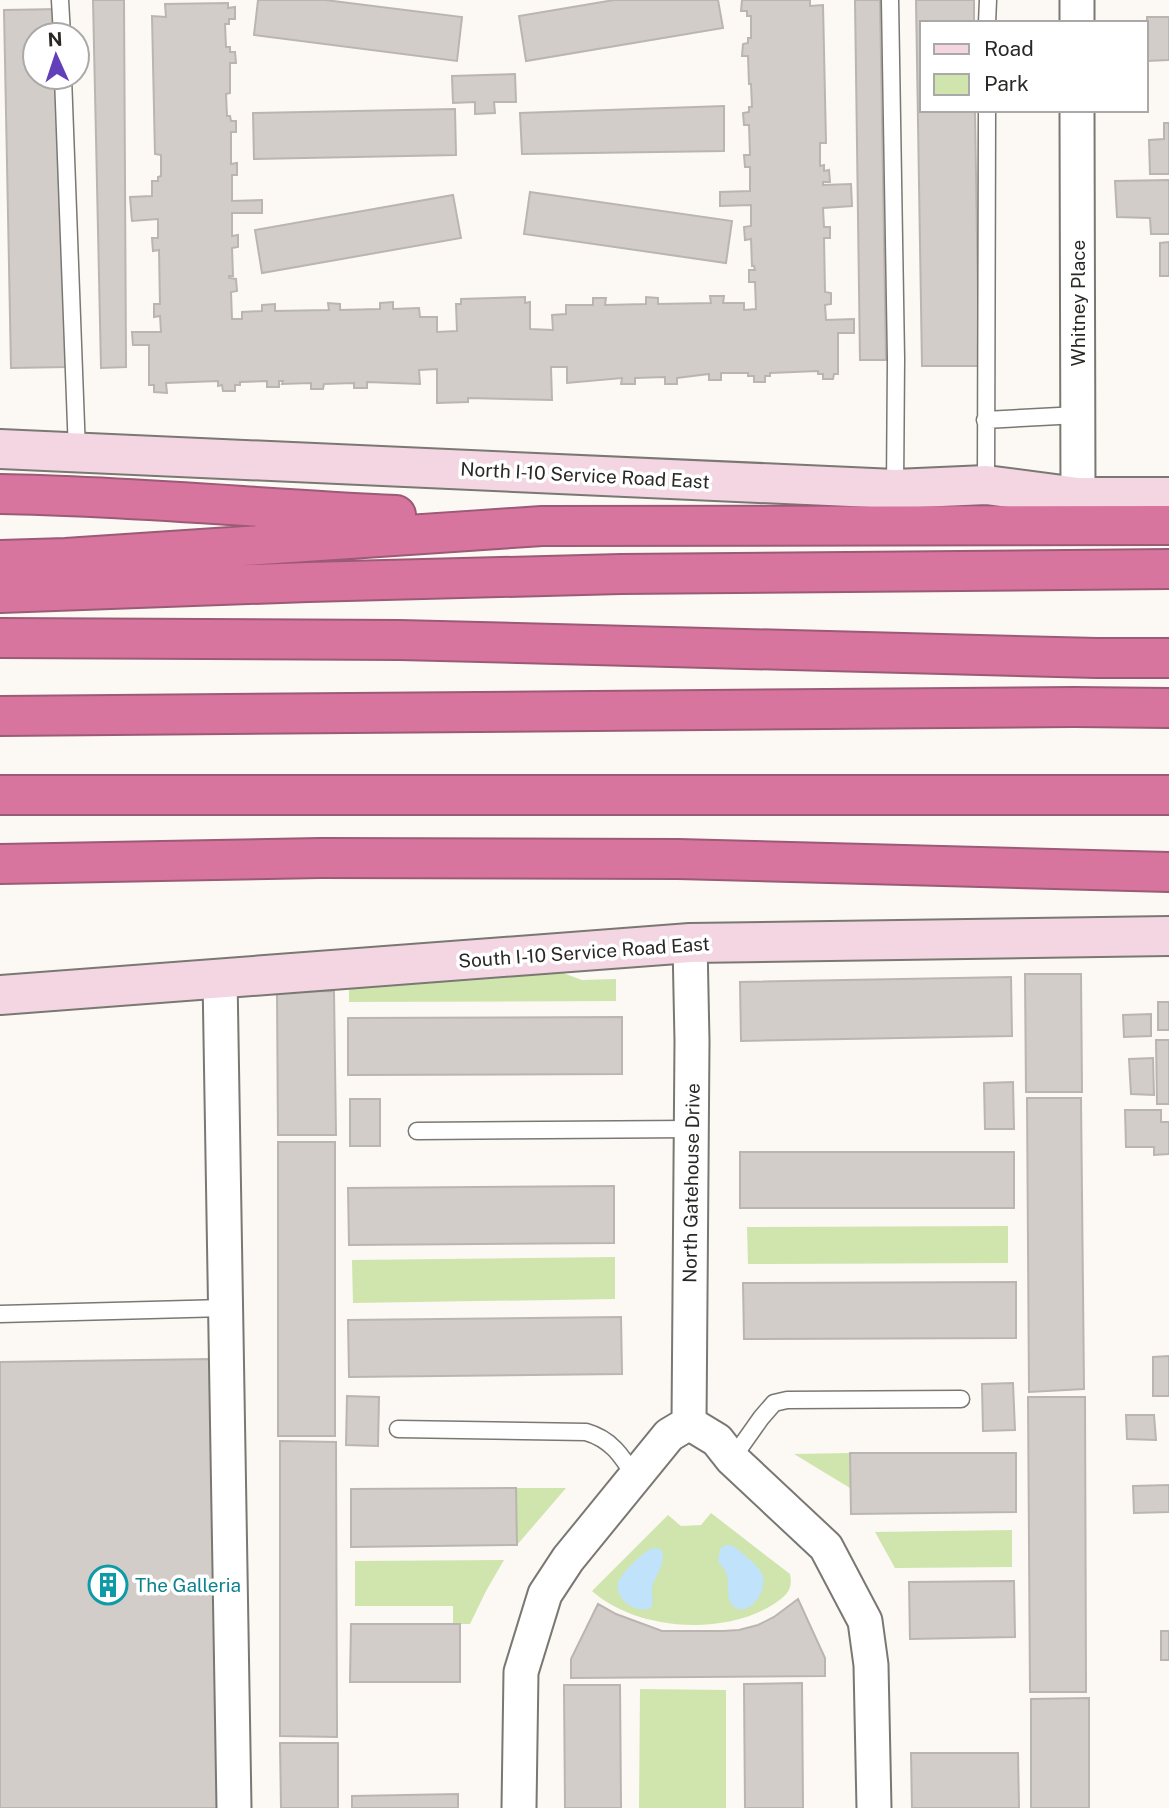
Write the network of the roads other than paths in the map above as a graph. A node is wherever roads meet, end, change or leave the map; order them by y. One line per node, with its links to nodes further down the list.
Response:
1 (61, 0): 5 (lane)
2 (890, 0): 16 (lane)
3 (988, 0): 6 (lane)
4 (1077, 0): 7 (street)
5 (62, 21)
6 (987, 21)
7 (1077, 21)
8 (64, 91): 14 (lane)
9 (987, 112): 12 (lane)
10 (1077, 112): 11 (street, Whitney Place)
11 (1078, 415): 12 (lane); 18 (street, Whitney Place)
12 (985, 420): 15 (lane)
13 (0, 449): 14 (street, North I-10 Service Road East)
14 (77, 452): 16 (street, North I-10 Service Road East)
15 (986, 485): 16 (street, North I-10 Service Road East); 18 (street, North I-10 Service Road East)
16 (895, 489)
17 (0, 494): 21 (highway)
18 (1078, 497): 19 (street, North I-10 Service Road East)
19 (1169, 497)
20 (1169, 525): 21 (highway)
21 (542, 526): 22 (highway)
22 (0, 560)
23 (1169, 569): 24 (highway)
24 (0, 593)
25 (0, 638): 26 (highway)
26 (1169, 658)
27 (1169, 708): 28 (highway)
28 (0, 716)
29 (0, 795): 30 (highway)
30 (1169, 795)
31 (5, 865): 32 (highway)
32 (1169, 872)
33 (1169, 936): 34 (street, South I-10 Service Road East)
34 (690, 943): 35 (street, South I-10 Service Road East); 37 (street, North Gatehouse Drive)
35 (220, 978): 36 (street, South I-10 Service Road East); 39 (street)
36 (0, 995)
37 (691, 1129): 38 (lane); 42 (street, North Gatehouse Drive)
38 (417, 1131)
39 (225, 1308): 40 (lane); 46 (street)
40 (0, 1314)
41 (961, 1399): 44 (lane)
42 (689, 1423): 44 (street); 45 (street)
43 (398, 1429): 45 (lane)
44 (732, 1459): 48 (street)
45 (635, 1477): 47 (street)
46 (234, 1808)
47 (519, 1808)
48 (874, 1808)

